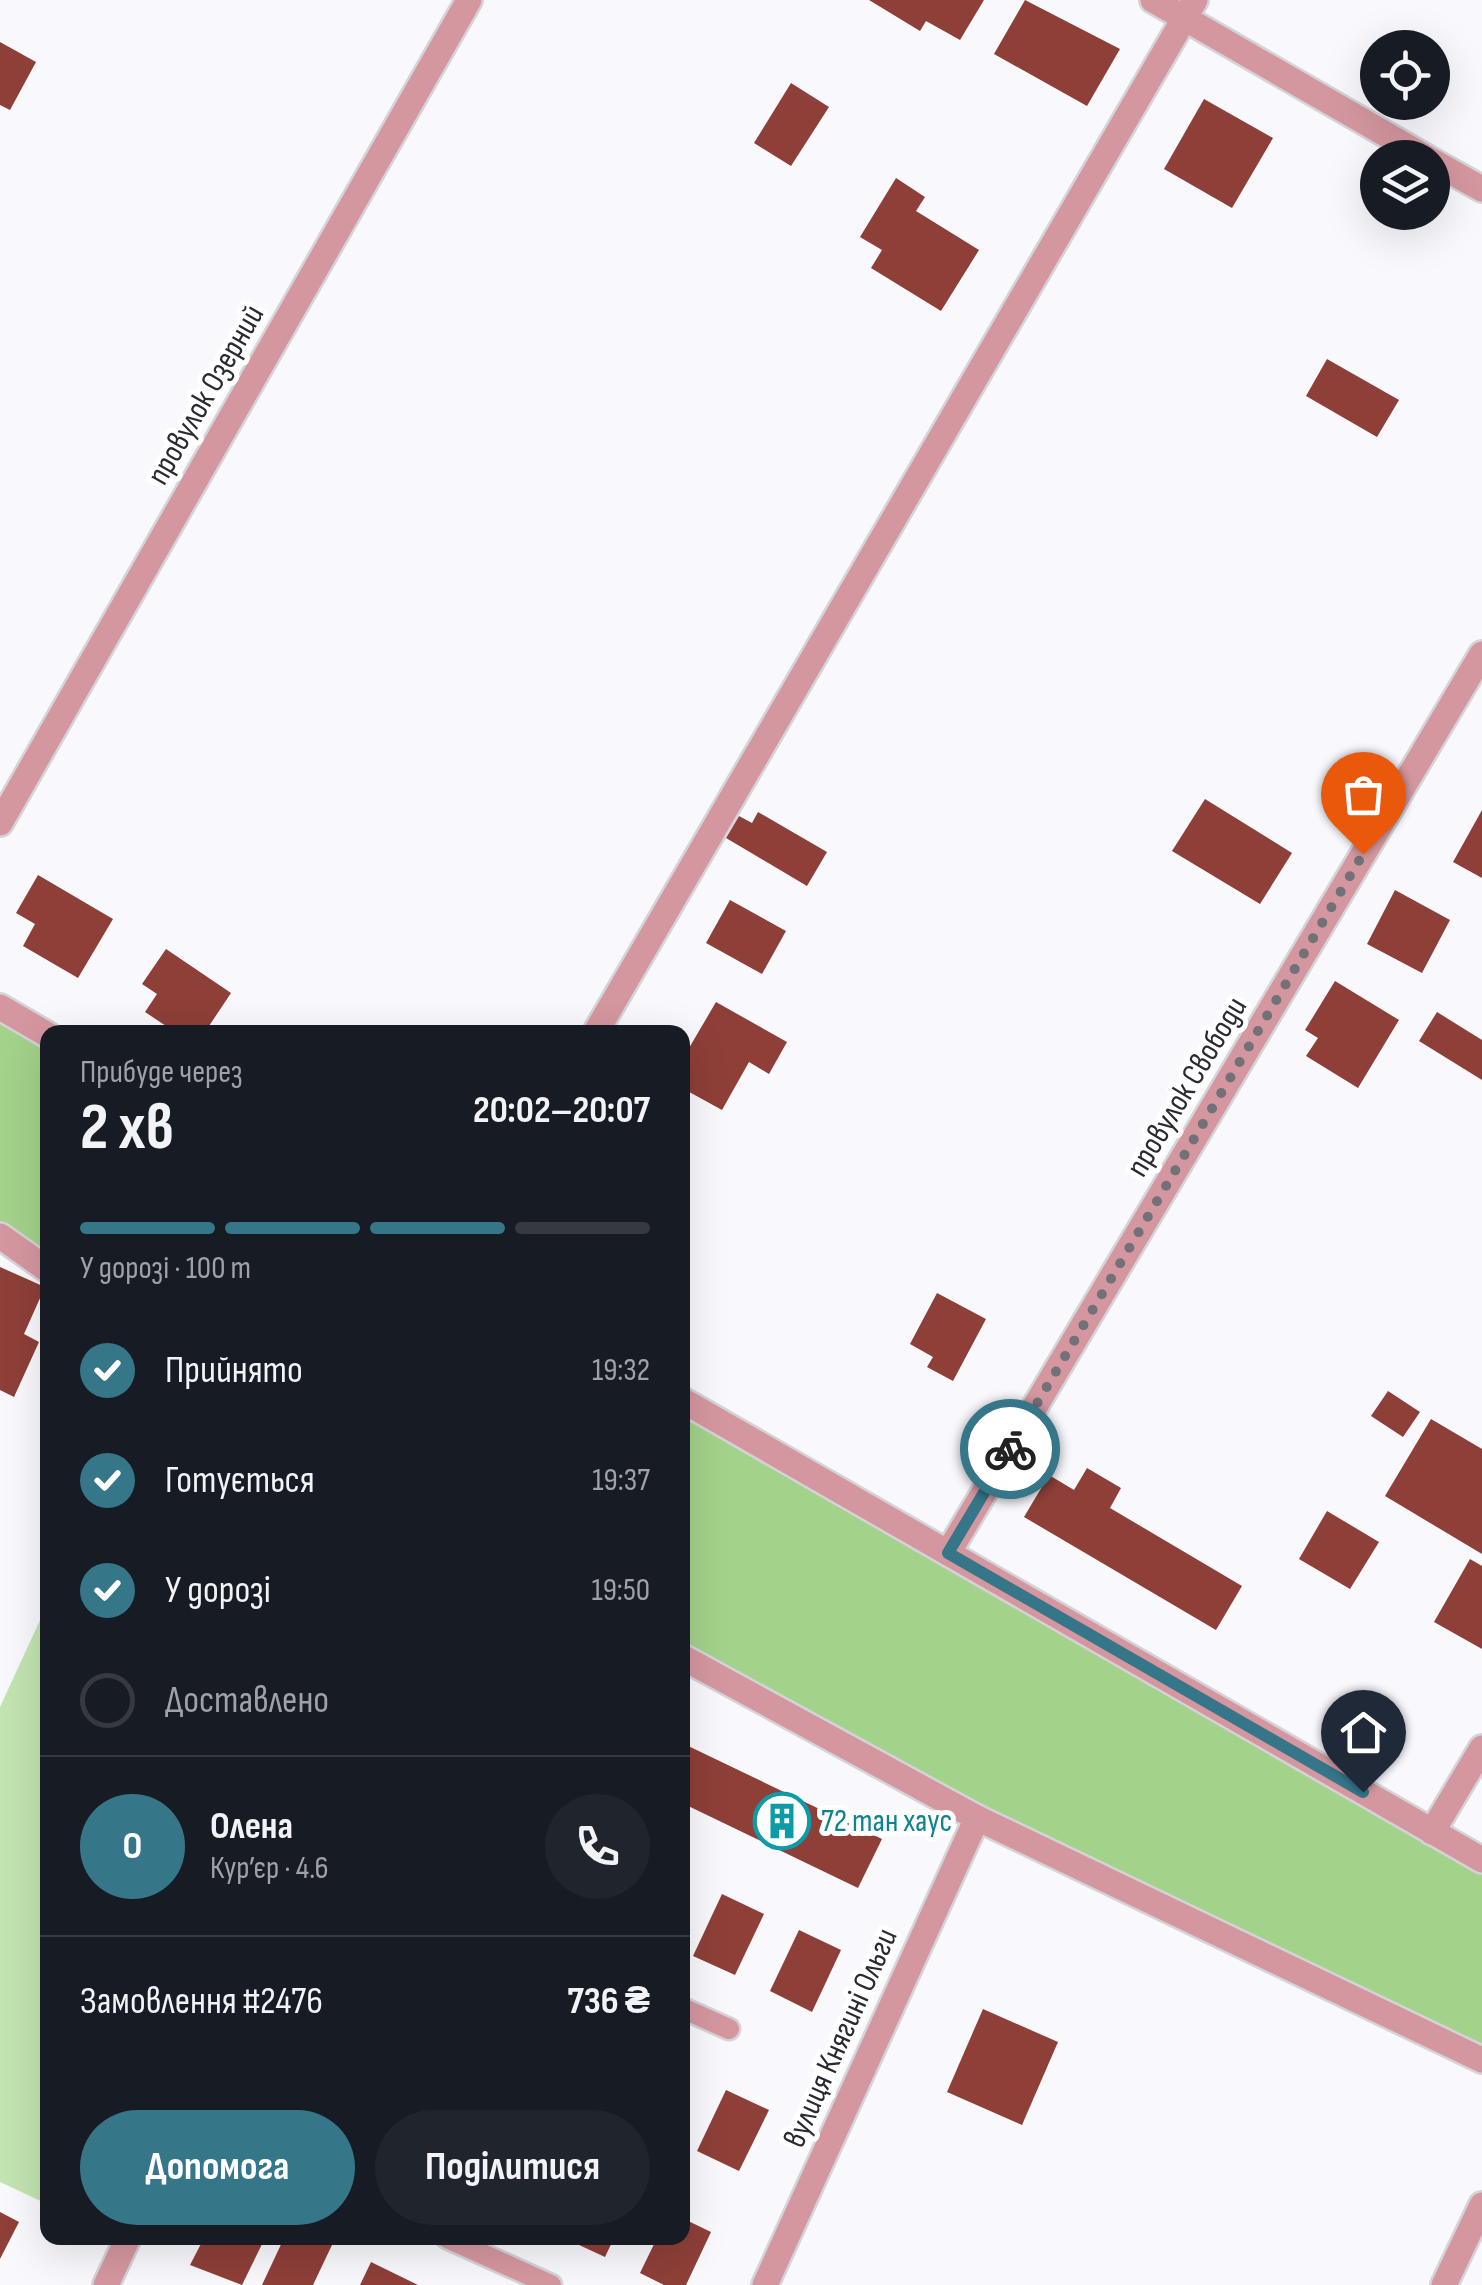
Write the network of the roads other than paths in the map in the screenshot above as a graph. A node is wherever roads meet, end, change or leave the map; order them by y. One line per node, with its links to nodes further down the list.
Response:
1 (469, 0): 8 (street, провулок Озерний)
2 (1153, 0): 3 (street)
3 (1189, 9): 4 (street); 10 (street)
4 (1399, 140)
5 (1450, 171): 6 (street)
6 (1482, 189)
7 (1482, 654): 15 (street, провулок Свободи)
8 (0, 823)
9 (0, 1007): 11 (street)
10 (600, 1025)
11 (40, 1030)
12 (0, 1236): 13 (street)
13 (40, 1264)
14 (690, 1405): 15 (street)
15 (948, 1553): 19 (street)
16 (690, 1661): 18 (street)
17 (1482, 1748): 19 (street)
18 (977, 1818): 23 (street); 29 (street)
19 (1432, 1832): 20 (street)
20 (1482, 1860)
21 (690, 2012): 22 (lane)
22 (729, 2029)
23 (1482, 2060)
24 (1482, 2205): 30 (street)
25 (125, 2245): 27 (street)
26 (462, 2245): 28 (lane)
27 (106, 2285)
28 (551, 2285)
29 (765, 2285)
30 (1444, 2285)

